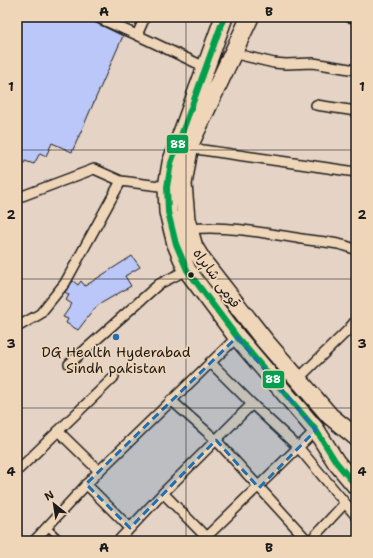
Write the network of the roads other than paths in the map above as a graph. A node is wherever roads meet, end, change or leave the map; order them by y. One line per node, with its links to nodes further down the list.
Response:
1 (96, 17): 7 (street)
2 (145, 17): 7 (street)
3 (224, 17): 9 (highway, قومی شاہراہ)
4 (250, 17): 8 (highway, قومی شاہراہ)
5 (349, 17): 6 (street)
6 (356, 18)
7 (137, 35): 9 (street)
8 (232, 53): 10 (street); 13 (highway, قومی شاہراہ)
9 (205, 67): 16 (highway, قومی شاہراہ)
10 (356, 70)
11 (316, 105): 12 (street)
12 (356, 111)
13 (189, 148): 14 (street); 18 (highway, قومی شاہراہ)
14 (356, 172)
15 (121, 181): 16 (street); 17 (street); 22 (street)
16 (167, 187): 18 (highway, قومی شاہراہ)
17 (17, 198)
18 (185, 238): 19 (street); 20 (highway, قومی شاہراہ); 27 (highway, قومی شاہراہ)
19 (356, 250)
20 (187, 270): 23 (highway, قومی شاہراہ); 25 (street)
21 (356, 320): 27 (street)
22 (17, 327)
23 (237, 337): 24 (street); 30 (highway, قومی شاہراہ)
24 (210, 362): 28 (street); 29 (street)
25 (69, 364)
26 (114, 377): 31 (street)
27 (298, 380): 32 (highway, قومی شاہراہ)
28 (171, 400): 33 (street); 36 (street)
29 (252, 404): 33 (street); 34 (street)
30 (316, 430): 34 (street); 38 (highway, قومی شاہراہ)
31 (58, 431): 35 (street); 36 (street)
32 (356, 437)
33 (216, 440): 39 (street); 40 (street)
34 (298, 448): 39 (street); 41 (street)
35 (17, 471)
36 (99, 471): 37 (street)
37 (86, 484): 43 (street); 44 (street)
38 (356, 486)
39 (258, 488): 45 (street); 49 (street)
40 (163, 493): 44 (street); 45 (street)
41 (345, 503): 42 (street); 49 (street)
42 (356, 516)
43 (47, 527): 46 (street); 47 (lane)
44 (130, 528): 48 (street)
45 (204, 539)
46 (34, 541)
47 (62, 541)
48 (118, 541)
49 (309, 541)

